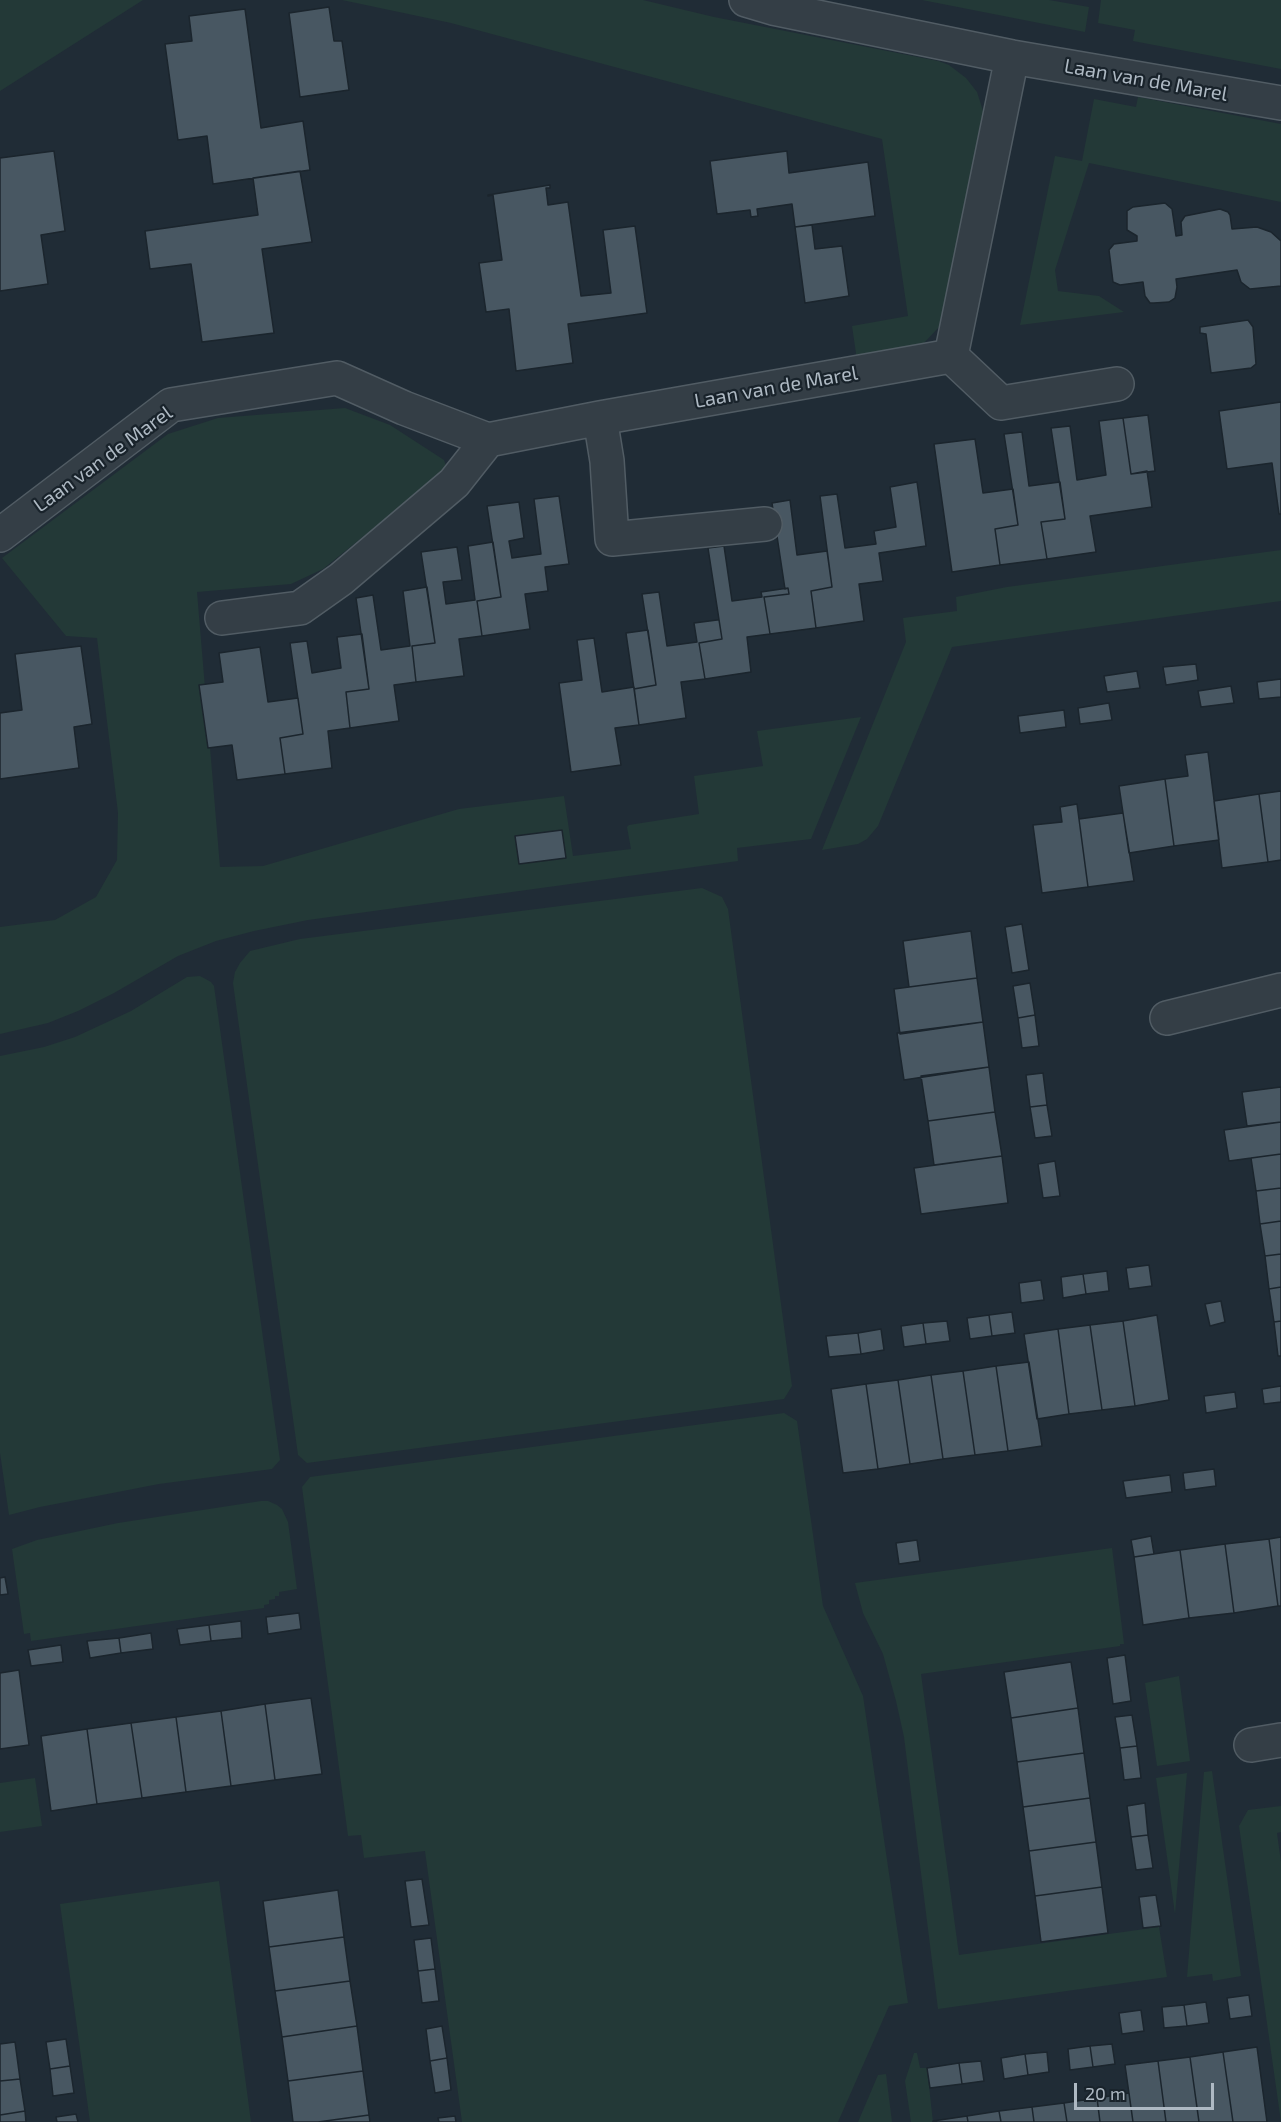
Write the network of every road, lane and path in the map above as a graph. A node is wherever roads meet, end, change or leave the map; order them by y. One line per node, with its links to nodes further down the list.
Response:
1 (746, 0): 2 (street, Laan van de Marel)
2 (1012, 57): 3 (street, Laan van de Marel); 4 (street)
3 (1281, 103)
4 (951, 356): 5 (street); 6 (street, Laan van de Marel)
5 (1117, 384)
6 (600, 418): 7 (street, Laan van de Marel); 8 (street)
7 (488, 440): 9 (street, Laan van de Marel); 10 (street)
8 (765, 524)
9 (0, 535)
10 (222, 618)
11 (1281, 990): 12 (street)
12 (1167, 1018)

